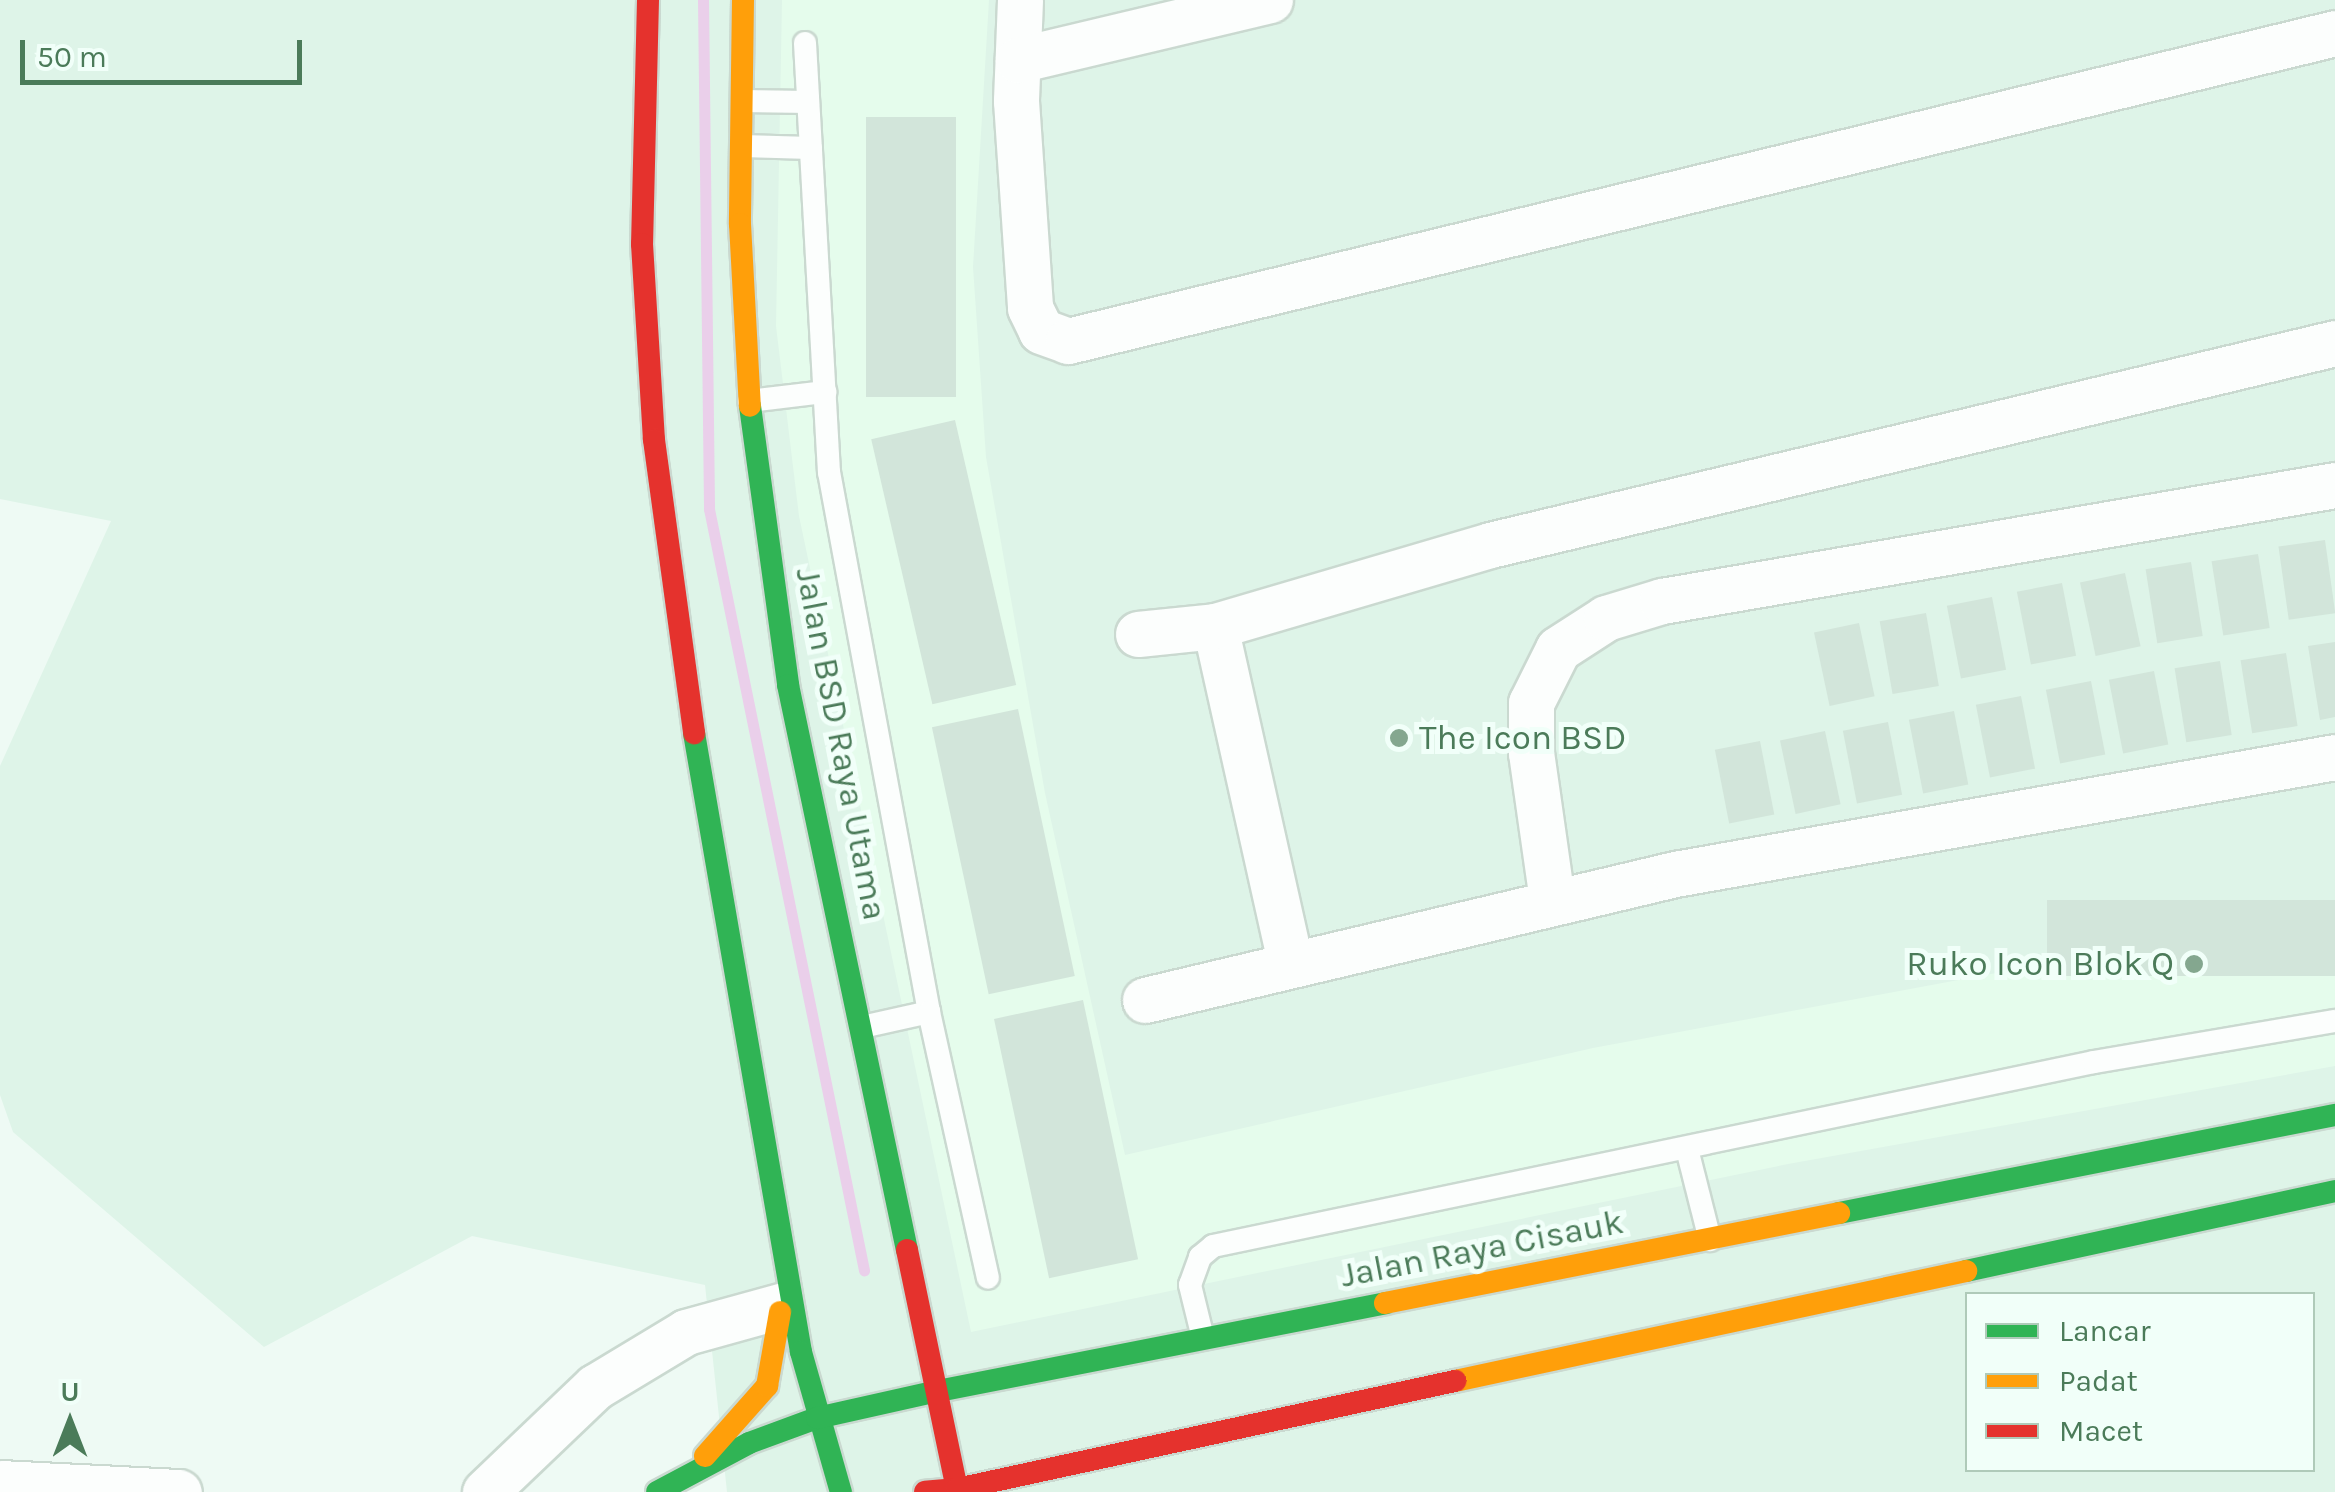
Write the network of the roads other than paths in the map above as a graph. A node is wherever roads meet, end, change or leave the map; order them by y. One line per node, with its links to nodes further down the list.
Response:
1 (648, 0): 29 (main road)
2 (744, 0): 8 (main road, Jalan BSD Raya Utama)
3 (1020, 0): 7 (street)
4 (1270, 0): 7 (street)
5 (2335, 33): 7 (street)
6 (805, 43): 9 (lane)
7 (1018, 60)
8 (742, 101): 9 (lane); 10 (main road, Jalan BSD Raya Utama)
9 (808, 102): 11 (lane)
10 (742, 146): 11 (lane); 14 (main road, Jalan BSD Raya Utama)
11 (811, 148): 13 (lane)
12 (2335, 343): 16 (street)
13 (825, 392): 14 (lane); 22 (lane)
14 (749, 400): 24 (main road, Jalan BSD Raya Utama)
15 (2335, 486): 19 (street)
16 (1215, 626): 17 (street); 20 (street)
17 (1138, 634)
18 (2335, 758): 19 (street)
19 (1552, 900): 20 (street)
20 (1291, 965): 21 (street)
21 (1145, 1000)
22 (930, 1012): 24 (lane); 30 (lane)
23 (2335, 1020): 26 (lane)
24 (862, 1027): 33 (main road, Jalan BSD Raya Utama)
25 (2335, 1115): 28 (main road, Jalan Raya Cisauk)
26 (1687, 1148): 28 (lane); 32 (lane)
27 (2335, 1191): 35 (main road)
28 (1710, 1240): 32 (main road, Jalan Raya Cisauk)
29 (784, 1247): 31 (main road); 34 (main road)
30 (988, 1278)
31 (780, 1306): 36 (main road); 40 (street)
32 (1203, 1338): 33 (main road, Jalan Raya Cisauk)
33 (932, 1392): 34 (main road, Jalan Raya Cisauk); 38 (main road, Jalan BSD Raya Utama)
34 (817, 1418): 36 (main road, Jalan Raya Cisauk); 42 (main road)
35 (1113, 1458): 38 (main road); 44 (lane)
36 (686, 1476): 41 (main road, Jalan Raya Cisauk)
37 (11, 1487): 39 (street)
38 (957, 1491): 43 (main road)
39 (178, 1492)
40 (485, 1492)
41 (656, 1492)
42 (841, 1492)
43 (925, 1492)
44 (1075, 1492)

